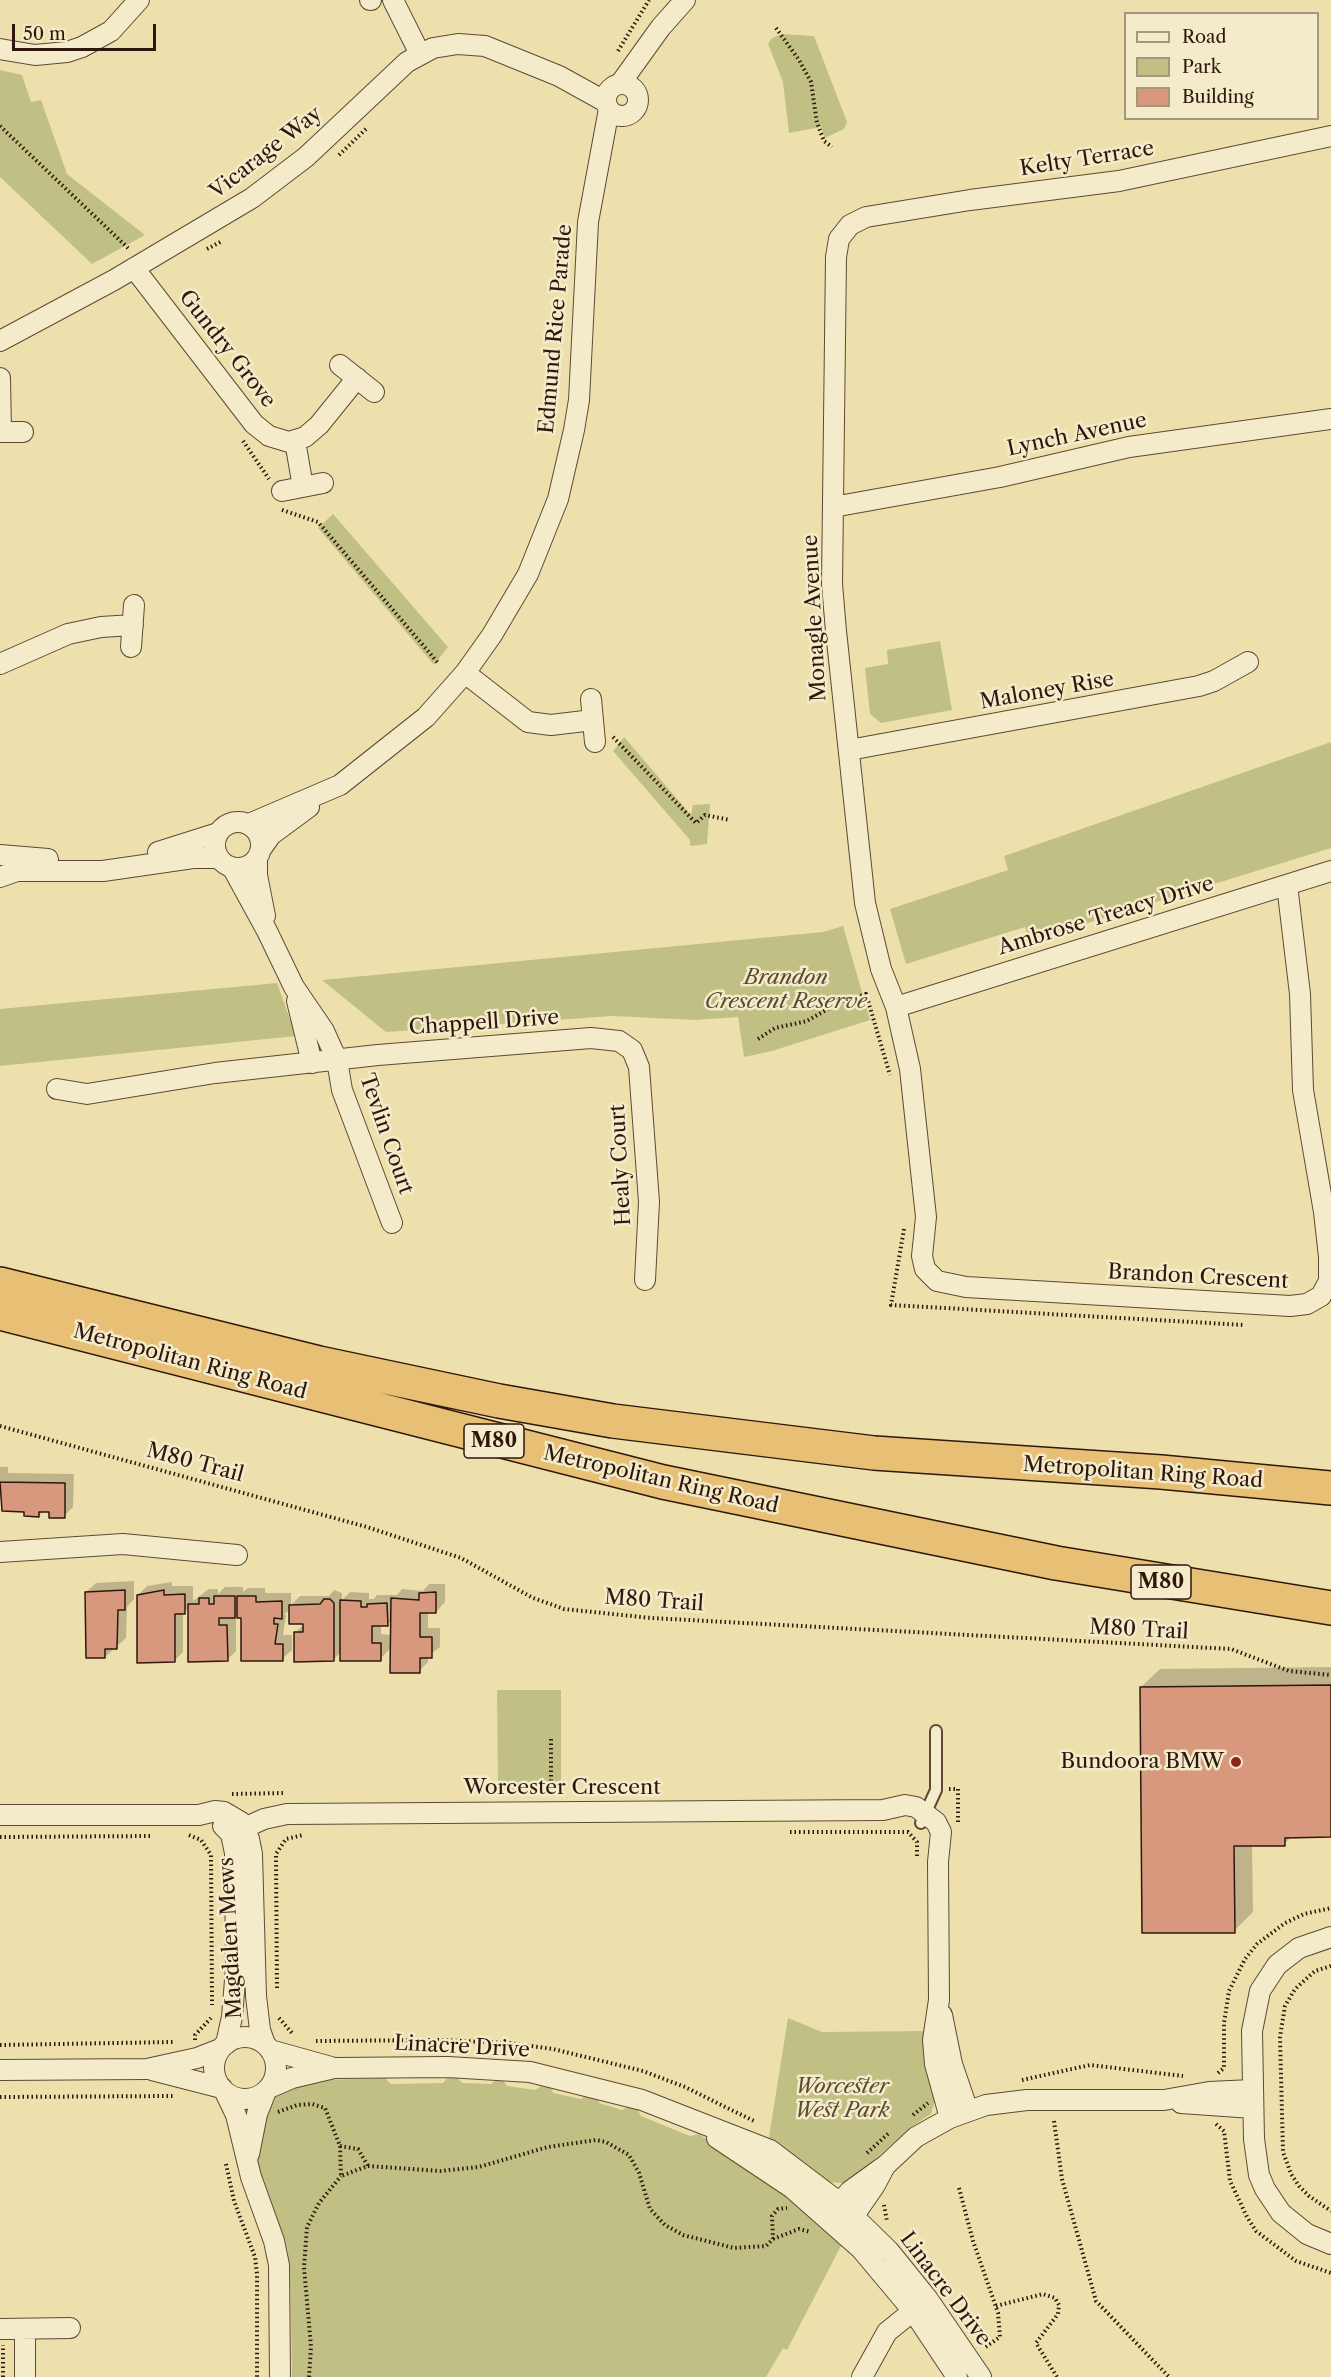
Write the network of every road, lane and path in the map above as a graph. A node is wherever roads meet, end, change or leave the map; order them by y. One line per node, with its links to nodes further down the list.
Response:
1 (139, 0): 6 (street)
2 (393, 0): 7 (street)
3 (649, 0): 8 (path)
4 (685, 0): 8 (street, Edmund Rice Parade)
5 (776, 28): 12 (path)
6 (0, 49)
7 (420, 54): 8 (street, Vicarage Way); 17 (street, Vicarage Way)
8 (616, 97): 36 (street, Edmund Rice Parade)
9 (376, 120): 13 (path)
10 (0, 126): 17 (path)
11 (1331, 136): 14 (street, Kelty Terrace)
12 (831, 147)
13 (337, 156)
14 (850, 225): 31 (street, Monagle Avenue)
15 (231, 235): 16 (path)
16 (203, 252)
17 (137, 266): 18 (street, Vicarage Way); 27 (street, Gundry Grove)
18 (0, 341)
19 (340, 365): 21 (street)
20 (0, 378): 24 (street)
21 (357, 378): 22 (street); 27 (street)
22 (374, 392)
23 (1331, 419): 31 (street, Lynch Avenue)
24 (1, 432): 25 (street)
25 (23, 432)
26 (236, 433): 30 (path)
27 (295, 441): 29 (street)
28 (323, 483): 29 (street)
29 (303, 487): 30 (street)
30 (276, 492): 35 (path)
31 (833, 507): 40 (street, Monagle Avenue)
32 (131, 647): 34 (street)
33 (1248, 662): 40 (street, Maloney Rise)
34 (0, 664)
35 (439, 664)
36 (465, 673): 38 (street); 41 (street, Edmund Rice Parade)
37 (591, 699): 38 (street)
38 (593, 720): 39 (street); 42 (path)
39 (595, 742)
40 (849, 750): 53 (street, Monagle Avenue)
41 (330, 790): 43 (street, Edmund Rice Parade); 45 (street, Edmund Rice Parade)
42 (730, 820)
43 (249, 824): 44 (street); 45 (street)
44 (218, 833): 46 (street); 47 (street)
45 (259, 854): 47 (street); 51 (street)
46 (0, 855)
47 (226, 863): 49 (street); 51 (street)
48 (1331, 871): 50 (street, Ambrose Treacy Drive)
49 (0, 877)
50 (1287, 885): 53 (street, Ambrose Treacy Drive); 64 (street, Brandon Crescent)
51 (267, 931): 52 (street)
52 (294, 987): 56 (street); 57 (street)
53 (896, 1007): 64 (street, Brandon Crescent)
54 (758, 1039): 58 (path)
55 (632, 1050): 56 (street, Chappell Drive); 62 (street, Healy Court)
56 (337, 1060): 57 (street, Chappell Drive); 61 (street, Tevlin Court)
57 (312, 1063): 59 (street, Chappell Drive)
58 (890, 1076)
59 (57, 1089)
60 (905, 1218): 66 (path)
61 (392, 1223)
62 (645, 1280)
63 (0, 1284): 68 (highway, Metropolitan Ring Road / M80)
64 (1326, 1298)
65 (0, 1313): 71 (highway, Metropolitan Ring Road / M80)
66 (1251, 1325)
67 (0, 1426): 72 (path, M80 Trail)
68 (1331, 1488)
69 (0, 1552): 70 (street)
70 (237, 1555)
71 (1331, 1608)
72 (1331, 1675)
73 (936, 1731): 78 (lane)
74 (550, 1739): 76 (path)
75 (958, 1789): 81 (path)
76 (551, 1813): 78 (street, Worcester Crescent); 79 (street, Worcester Crescent)
77 (0, 1815): 79 (street)
78 (924, 1818): 106 (street)
79 (238, 1831): 95 (street, Magdalen Mews); 96 (street, Magdalen Mews)
80 (779, 1832): 86 (path)
81 (958, 1832)
82 (188, 1835): 90 (path)
83 (314, 1835): 89 (path)
84 (152, 1836): 85 (path)
85 (0, 1837)
86 (917, 1866)
87 (1331, 1937): 104 (street)
88 (1331, 1966): 118 (path)
89 (277, 1991)
90 (212, 2018)
91 (195, 2035): 93 (path)
92 (176, 2042): 94 (path)
93 (188, 2042)
94 (0, 2044)
95 (223, 2046): 96 (street); 98 (street); 101 (street)
96 (268, 2047): 97 (street, Linacre Drive); 100 (street)
97 (334, 2068): 100 (street, Linacre Drive); 119 (street, Linacre Drive)
98 (147, 2069): 99 (street); 101 (street)
99 (0, 2070)
100 (268, 2089): 101 (street); 105 (street)
101 (224, 2090): 112 (street)
102 (184, 2096): 103 (path)
103 (0, 2097)
104 (1253, 2099): 106 (street); 123 (street)
105 (256, 2114): 110 (path); 112 (street)
106 (959, 2115): 119 (street)
107 (1043, 2121): 108 (path)
108 (1054, 2121): 109 (path); 140 (path)
109 (1063, 2121)
110 (340, 2146): 113 (path); 114 (path)
111 (226, 2154): 134 (path)
112 (248, 2157): 135 (street)
113 (368, 2166): 114 (path); 122 (path)
114 (341, 2176): 136 (path)
115 (959, 2188): 124 (path)
116 (884, 2201): 120 (path)
117 (788, 2208): 122 (path)
118 (1331, 2211)
119 (841, 2217): 125 (street, Linacre Drive); 131 (street, Linacre Drive)
120 (888, 2224)
121 (817, 2235): 122 (path)
122 (773, 2239)
123 (1331, 2244)
124 (996, 2306): 130 (path); 139 (path)
125 (913, 2311): 137 (street); 138 (street, Linacre Drive)
126 (70, 2328): 128 (street)
127 (2, 2329): 128 (street); 132 (path)
128 (25, 2329): 133 (street)
129 (975, 2342): 130 (path)
130 (981, 2350): 131 (path)
131 (984, 2368)
132 (3, 2377)
133 (25, 2377)
134 (257, 2377)
135 (280, 2377)
136 (309, 2377)
137 (862, 2377)
138 (957, 2377)
139 (1057, 2377)
140 (1169, 2377)

